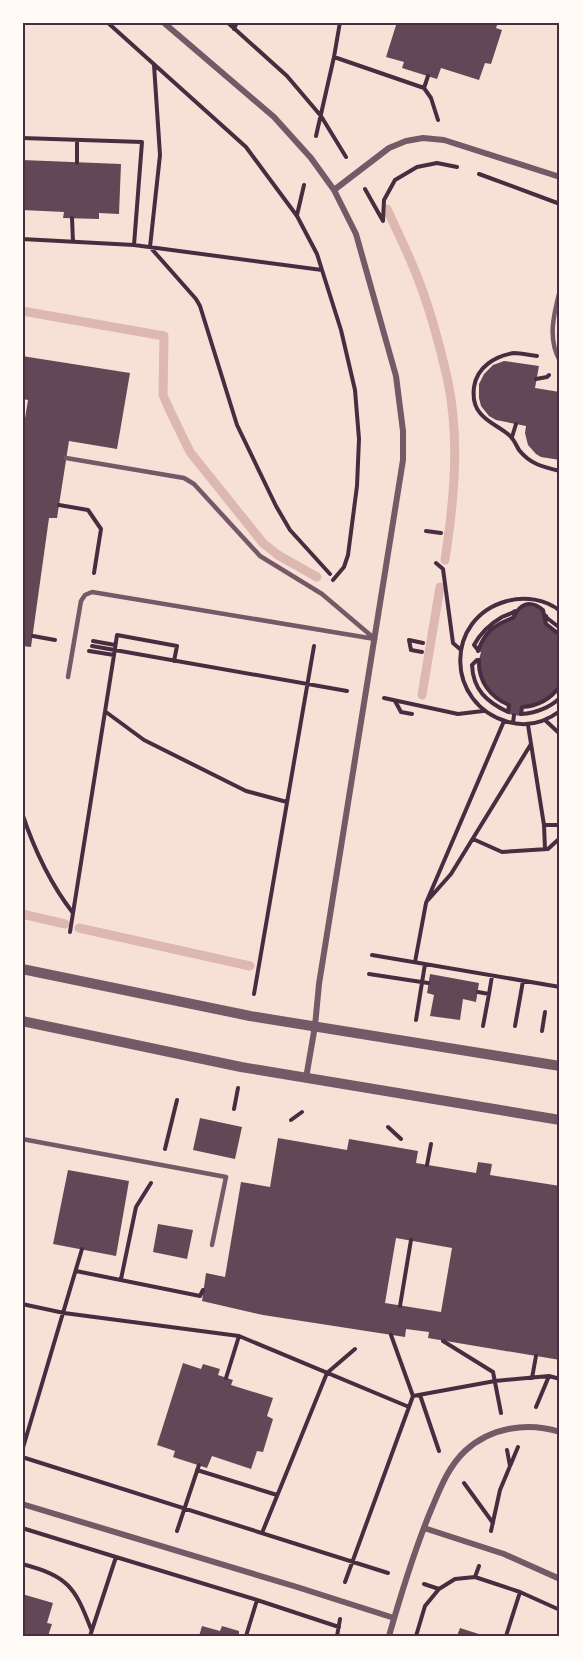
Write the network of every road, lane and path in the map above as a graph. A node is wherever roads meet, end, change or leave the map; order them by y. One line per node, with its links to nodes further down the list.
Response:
1 (107, 22): 7 (path)
2 (163, 22): 13 (street)
3 (237, 22): 5 (path)
4 (340, 22): 6 (path)
5 (234, 29)
6 (334, 57): 9 (path); 13 (path)
7 (154, 65): 17 (path); 22 (path)
8 (428, 76): 9 (path)
9 (424, 88): 12 (path)
10 (22, 138): 11 (path)
11 (77, 140): 14 (path); 21 (path)
12 (444, 140): 15 (street); 16 (street)
13 (311, 159): 16 (street); 17 (path)
14 (77, 163)
15 (560, 177)
16 (334, 190): 42 (street)
17 (297, 216): 22 (path)
18 (72, 218): 20 (path)
19 (22, 239): 20 (path)
20 (73, 242): 21 (path)
21 (134, 245): 22 (path)
22 (150, 247): 36 (path)
23 (560, 290): 24 (lane)
24 (554, 352): 25 (lane); 27 (path)
25 (560, 361)
26 (496, 420): 27 (path)
27 (491, 423): 29 (path)
28 (516, 424): 29 (path)
29 (512, 437): 31 (path)
30 (66, 458): 42 (lane)
31 (559, 471)
32 (59, 505): 37 (path)
33 (426, 531): 34 (path)
34 (441, 533)
35 (436, 563): 47 (path)
36 (334, 579)
37 (92, 592): 42 (lane); 46 (lane)
38 (560, 611): 47 (path)
39 (560, 628): 40 (path)
40 (560, 635)
41 (33, 636): 43 (path)
42 (375, 639): 54 (street)
43 (56, 640)
44 (423, 643): 48 (path)
45 (89, 646): 51 (path)
46 (72, 649): 49 (path); 52 (lane)
47 (461, 650): 57 (path)
48 (422, 652)
49 (114, 655): 51 (path); 59 (path)
50 (479, 660): 50 (path)
51 (174, 661): 54 (path)
52 (68, 677)
53 (560, 686): 55 (path)
54 (366, 694): 56 (path); 93 (street)
55 (560, 698)
56 (395, 700): 57 (path); 60 (path)
57 (483, 711): 63 (path)
58 (560, 711): 62 (path)
59 (106, 712): 68 (path); 76 (path)
60 (412, 714)
61 (514, 715): 64 (path)
62 (544, 720): 65 (path); 66 (path)
63 (504, 721): 64 (path); 75 (path)
64 (513, 723): 65 (path)
65 (528, 725): 67 (path)
66 (560, 734)
67 (531, 744): 70 (path); 73 (path)
68 (287, 802)
69 (22, 813): 76 (path)
70 (543, 825): 71 (path); 74 (path)
71 (560, 825)
72 (560, 838): 74 (path)
73 (473, 839): 74 (path); 75 (path)
74 (545, 849)
75 (426, 903): 79 (path)
76 (73, 914): 77 (path)
77 (70, 932)
78 (372, 955): 79 (path)
79 (415, 962): 80 (path)
80 (425, 964): 83 (path); 85 (path)
81 (22, 969): 93 (street)
82 (369, 974): 85 (path)
83 (492, 976): 84 (path); 89 (path)
84 (523, 981): 87 (path); 95 (path)
85 (422, 982): 86 (path); 91 (path)
86 (428, 983)
87 (560, 987)
88 (478, 992): 89 (path)
89 (489, 994): 94 (path)
90 (545, 1012): 96 (path)
91 (416, 1020)
92 (22, 1021): 98 (street)
93 (315, 1026): 97 (street); 98 (street)
94 (483, 1026)
95 (515, 1026)
96 (542, 1031)
97 (560, 1066)
98 (305, 1078): 104 (street)
99 (238, 1088): 101 (path)
100 (177, 1100): 109 (path)
101 (234, 1109)
102 (302, 1112): 103 (path)
103 (291, 1120)
104 (560, 1120)
105 (387, 1127): 107 (path)
106 (22, 1139): 109 (lane)
107 (401, 1139)
108 (431, 1144): 110 (path)
109 (162, 1165): 112 (lane); 115 (path)
110 (427, 1165)
111 (411, 1240): 118 (path)
112 (212, 1245)
113 (82, 1250): 114 (path)
114 (76, 1271): 115 (path); 119 (path)
115 (121, 1279): 116 (path)
116 (203, 1290)
117 (22, 1304): 119 (path)
118 (400, 1306)
119 (64, 1313): 121 (path); 134 (path)
120 (391, 1335): 130 (path)
121 (239, 1336): 125 (path); 126 (path)
122 (443, 1341): 129 (path)
123 (355, 1349): 125 (path)
124 (536, 1356): 127 (path)
125 (327, 1373): 131 (path); 140 (path)
126 (226, 1377)
127 (532, 1378): 128 (path); 129 (path)
128 (560, 1379)
129 (495, 1381): 130 (path); 132 (path)
130 (413, 1396): 131 (path)
131 (409, 1407): 146 (path)
132 (504, 1430): 133 (street); 136 (path); 143 (street)
133 (560, 1432)
134 (22, 1451)
135 (22, 1457): 144 (path)
136 (510, 1466)
137 (507, 1474): 138 (path)
138 (502, 1485)
139 (192, 1487): 140 (path)
140 (277, 1495): 144 (path)
141 (22, 1504): 153 (street)
142 (22, 1528): 145 (path)
143 (424, 1528): 148 (street); 149 (street)
144 (262, 1533): 146 (path)
145 (116, 1557): 152 (path); 157 (path)
146 (352, 1562): 148 (path); 153 (path)
147 (22, 1564): 157 (path)
148 (406, 1579): 150 (path); 155 (street)
149 (560, 1579)
150 (439, 1589): 151 (path); 162 (path)
151 (520, 1593): 154 (path); 163 (path)
152 (257, 1600): 156 (path); 159 (path)
153 (343, 1602): 155 (street); 156 (path)
154 (560, 1610)
155 (394, 1618): 161 (street)
156 (339, 1627): 160 (path)
157 (92, 1631): 158 (path)
158 (90, 1636)
159 (246, 1636)
160 (337, 1636)
161 (389, 1636)
162 (416, 1636)
163 (506, 1636)

